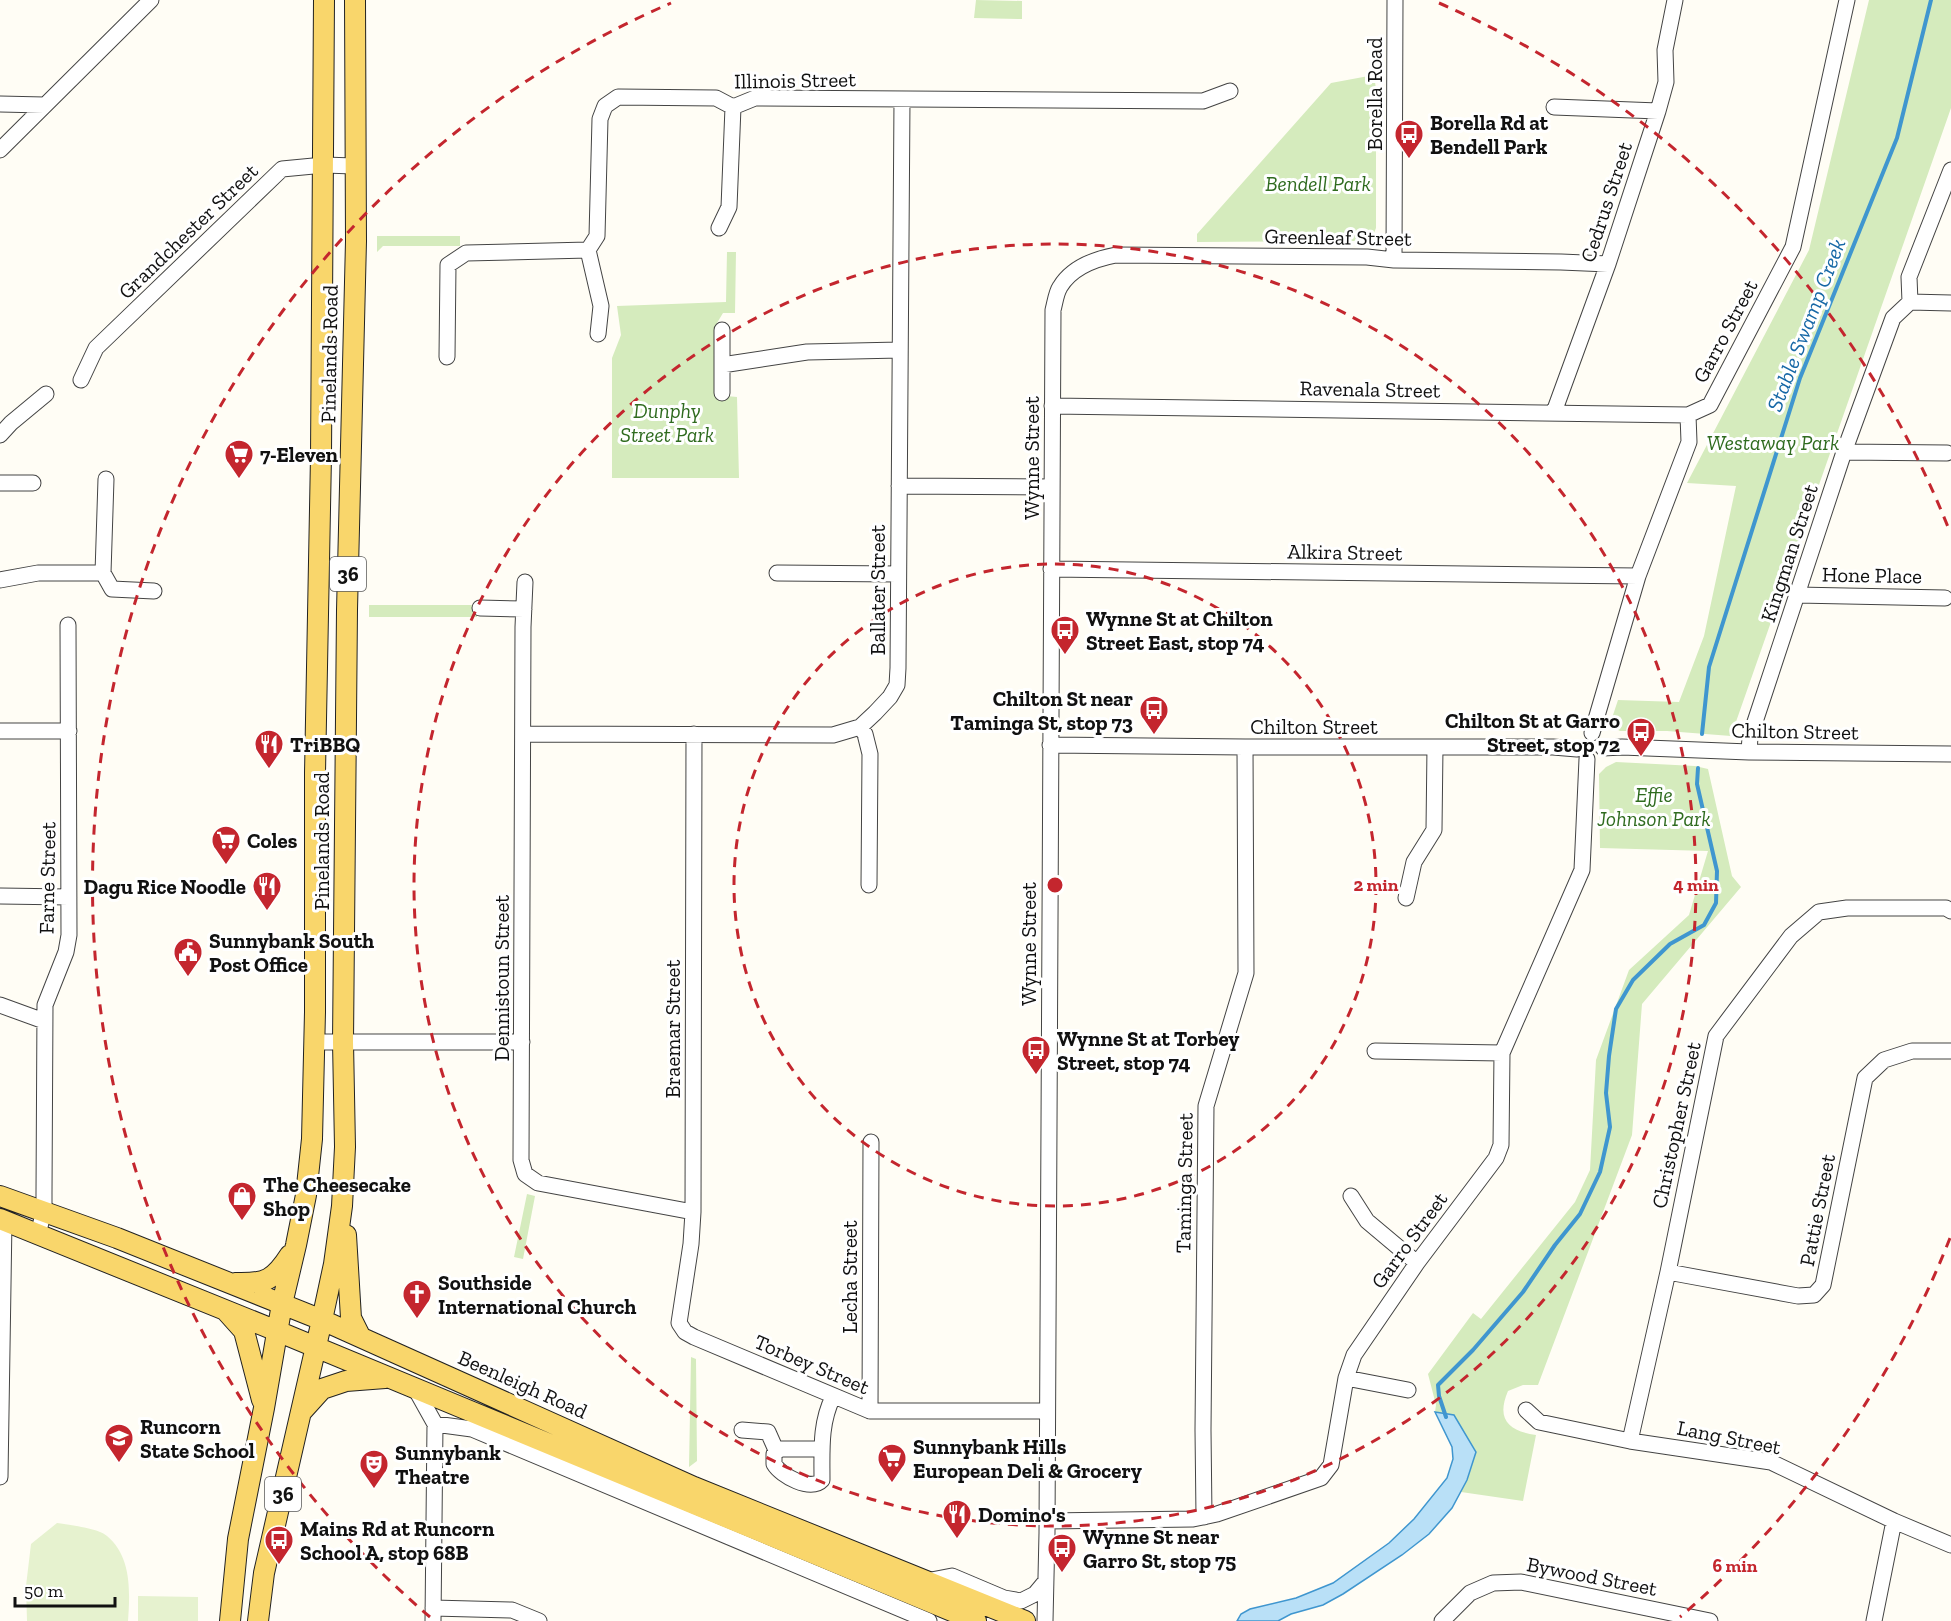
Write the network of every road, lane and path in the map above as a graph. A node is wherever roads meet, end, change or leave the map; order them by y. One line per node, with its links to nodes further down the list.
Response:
1 (151, 0): 10 (street)
2 (324, 0): 15 (main road, Pinelands Road / 36)
3 (355, 0): 16 (main road, Pinelands Road / 36)
4 (1395, 0): 20 (street, Borella Road)
5 (1675, 0): 13 (street, Cedrus Street)
6 (1847, 0): 35 (street, Garro Street)
7 (1230, 91): 8 (street, Illinois Street)
8 (902, 100): 11 (street, Illinois Street); 27 (street, Ballater Street)
9 (0, 104): 10 (street)
10 (44, 105): 14 (street)
11 (734, 107): 18 (street); 19 (street, Illinois Street)
12 (1554, 107): 13 (street)
13 (1658, 111): 21 (street, Cedrus Street)
14 (0, 150)
15 (324, 165): 16 (street, Grandchester Street); 30 (street, Grandchester Street); 77 (main road, Pinelands Road / 36)
16 (354, 166): 78 (main road, Pinelands Road / 36)
17 (1951, 170): 23 (street)
18 (718, 228)
19 (588, 250): 26 (street); 28 (street)
20 (1394, 260): 21 (street, Greenleaf Street); 22 (street, Greenleaf Street)
21 (1608, 264): 34 (street, Cedrus Street)
22 (1072, 273): 33 (street, Wynne Street)
23 (1910, 302): 24 (street); 37 (street, Kingman Street)
24 (1951, 303)
25 (722, 330): 29 (street)
26 (598, 334)
27 (900, 350): 29 (street); 42 (street, Ballater Street)
28 (447, 357)
29 (722, 365): 31 (street)
30 (81, 380)
31 (722, 393)
32 (46, 394): 36 (street)
33 (1052, 406): 34 (street, Ravenala Street); 43 (street, Wynne Street)
34 (1554, 412): 35 (street, Ravenala Street)
35 (1688, 415): 48 (street)
36 (0, 435)
37 (1844, 452): 38 (street); 52 (street, Kingman Street)
38 (1947, 453)
39 (105, 479): 45 (street)
40 (0, 483): 41 (street)
41 (33, 483)
42 (899, 486): 43 (street); 47 (street, Ballater Street)
43 (1052, 487): 44 (street, Wynne Street)
44 (1051, 569): 48 (street, Alkira Street); 63 (street, Wynne Street)
45 (103, 573): 49 (street); 51 (street)
46 (777, 573): 47 (street)
47 (898, 574): 57 (street, Ballater Street)
48 (1638, 576): 62 (street)
49 (0, 580)
50 (525, 582): 55 (street, Dennistoun Street)
51 (154, 591)
52 (1797, 595): 53 (street, Hone Place); 67 (street, Kingman Street)
53 (1945, 598)
54 (480, 608): 55 (street)
55 (524, 609): 60 (street, Dennistoun Street)
56 (68, 625): 59 (street, Farne Street)
57 (860, 727): 61 (street, Ballater Street); 70 (street)
58 (0, 731): 59 (street)
59 (69, 731): 72 (street, Farne Street)
60 (524, 734): 61 (street, Ballater Street); 79 (street, Dennistoun Street)
61 (694, 734): 88 (street, Braemar Street)
62 (1592, 734): 66 (street); 68 (street)
63 (1050, 745): 64 (street, Chilton Street); 110 (street, Wynne Street)
64 (1245, 747): 65 (street, Chilton Street); 118 (street, Taminga Street)
65 (1435, 747): 68 (street, Chilton Street); 73 (street)
66 (1603, 748): 67 (street, Chilton Street); 68 (street)
67 (1749, 752): 69 (street, Chilton Street)
68 (1582, 754): 82 (street, Garro Street)
69 (1951, 754)
70 (869, 885)
71 (0, 896): 72 (street)
72 (69, 897): 76 (street, Farne Street)
73 (1406, 898)
74 (1951, 911): 93 (street, Christopher Street)
75 (0, 1005): 76 (street)
76 (44, 1021): 87 (street, Farne Street)
77 (315, 1042): 78 (street); 91 (main road, Pinelands Road / 36)
78 (343, 1042): 79 (street); 86 (main road, Pinelands Road / 36)
79 (522, 1042): 88 (street, Dennistoun Street)
80 (1375, 1051): 82 (street)
81 (1951, 1051): 93 (street, Pattie Street)
82 (1502, 1053): 92 (street, Garro Street)
83 (871, 1143): 109 (street, Lecha Street)
84 (0, 1196): 87 (main road, Beenleigh Road)
85 (1351, 1196): 92 (street)
86 (342, 1206): 97 (main road, Pinelands Road / 36); 100 (main road)
87 (44, 1211): 90 (street, Farne Street); 94 (main road, Beenleigh Road)
88 (693, 1212): 98 (street, Braemar Street)
89 (2, 1219): 90 (main road, Beenleigh Road); 117 (street)
90 (38, 1234): 96 (main road, Beenleigh Road)
91 (296, 1245): 94 (main road); 95 (main road, Pinelands Road / 36)
92 (1417, 1263): 103 (street, Garro Street)
93 (1668, 1272): 114 (street, Christopher Street)
94 (226, 1282): 95 (main road, Beenleigh Road)
95 (282, 1304): 97 (main road, Beenleigh Road); 99 (main road, 36)
96 (226, 1310): 99 (main road, Beenleigh Road); 107 (main road)
97 (322, 1320): 100 (main road, Beenleigh Road); 101 (main road, 36)
98 (680, 1323): 106 (street, Torbey Street)
99 (277, 1331): 101 (main road, Beenleigh Road); 107 (main road, 36)
100 (360, 1336): 122 (main road, Beenleigh Road)
101 (316, 1347): 102 (main road, Beenleigh Road); 111 (main road, 36)
102 (388, 1378): 104 (main road, Beenleigh Road); 111 (main road)
103 (1346, 1378): 105 (street); 118 (street, Garro Street)
104 (416, 1390): 112 (street); 129 (main road, Beenleigh Road)
105 (1408, 1390)
106 (833, 1397): 109 (street, Torbey Street); 115 (street)
107 (264, 1408): 125 (main road, 36)
108 (1526, 1410): 114 (street, Lang Street)
109 (870, 1411): 110 (street, Torbey Street)
110 (1047, 1411): 119 (street, Wynne Street)
111 (300, 1413): 126 (main road, 36)
112 (435, 1424): 124 (street); 128 (street)
113 (742, 1430): 116 (street)
114 (1629, 1441): 120 (street, Lang Street)
115 (822, 1449): 116 (street); 116 (street)
116 (776, 1450)
117 (0, 1477)
118 (1204, 1517): 119 (street, Garro Street)
119 (1047, 1521): 123 (street, Wynne Street)
120 (1894, 1521): 121 (street, Lang Street); 134 (street)
121 (1951, 1545)
122 (926, 1581): 123 (street); 130 (main road, Beenleigh Road)
123 (1045, 1582): 131 (street, Wynne Street)
124 (433, 1615): 127 (street)
125 (230, 1621)
126 (258, 1621)
127 (539, 1621)
128 (929, 1621)
129 (976, 1621)
130 (1025, 1621)
131 (1045, 1621)
132 (1442, 1621): 133 (street, Bywood Street)
133 (1710, 1621)
134 (1874, 1621)

